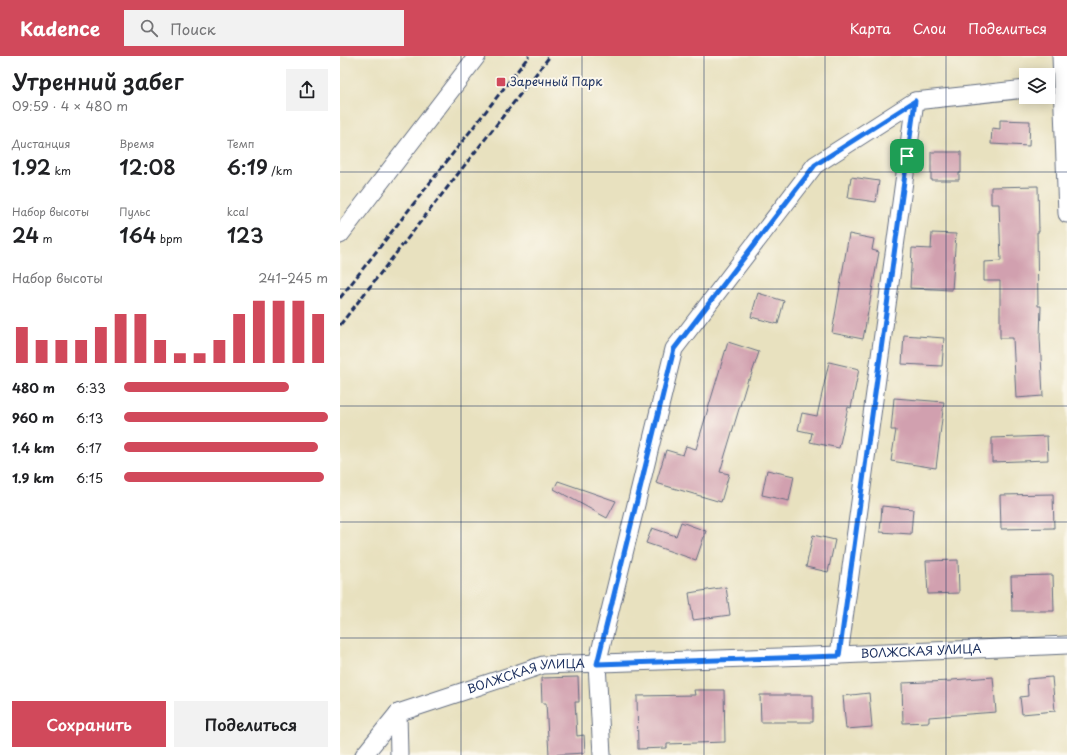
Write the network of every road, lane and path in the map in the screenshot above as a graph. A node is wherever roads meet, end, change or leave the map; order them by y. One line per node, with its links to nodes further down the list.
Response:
1 (477, 56): 7 (street)
2 (1061, 56): 3 (street)
3 (1059, 86): 6 (street)
4 (1019, 90): 5 (street)
5 (915, 101): 9 (street); 10 (street)
6 (1067, 214)
7 (340, 235)
8 (1067, 645): 9 (street, ВОЛЖСКАЯ УЛИЦА)
9 (839, 656): 10 (street, ВОЛЖСКАЯ УЛИЦА)
10 (597, 664): 11 (street, ВОЛЖСКАЯ УЛИЦА); 14 (street)
11 (398, 714): 12 (street); 13 (street)
12 (364, 755)
13 (399, 755)
14 (602, 755)

